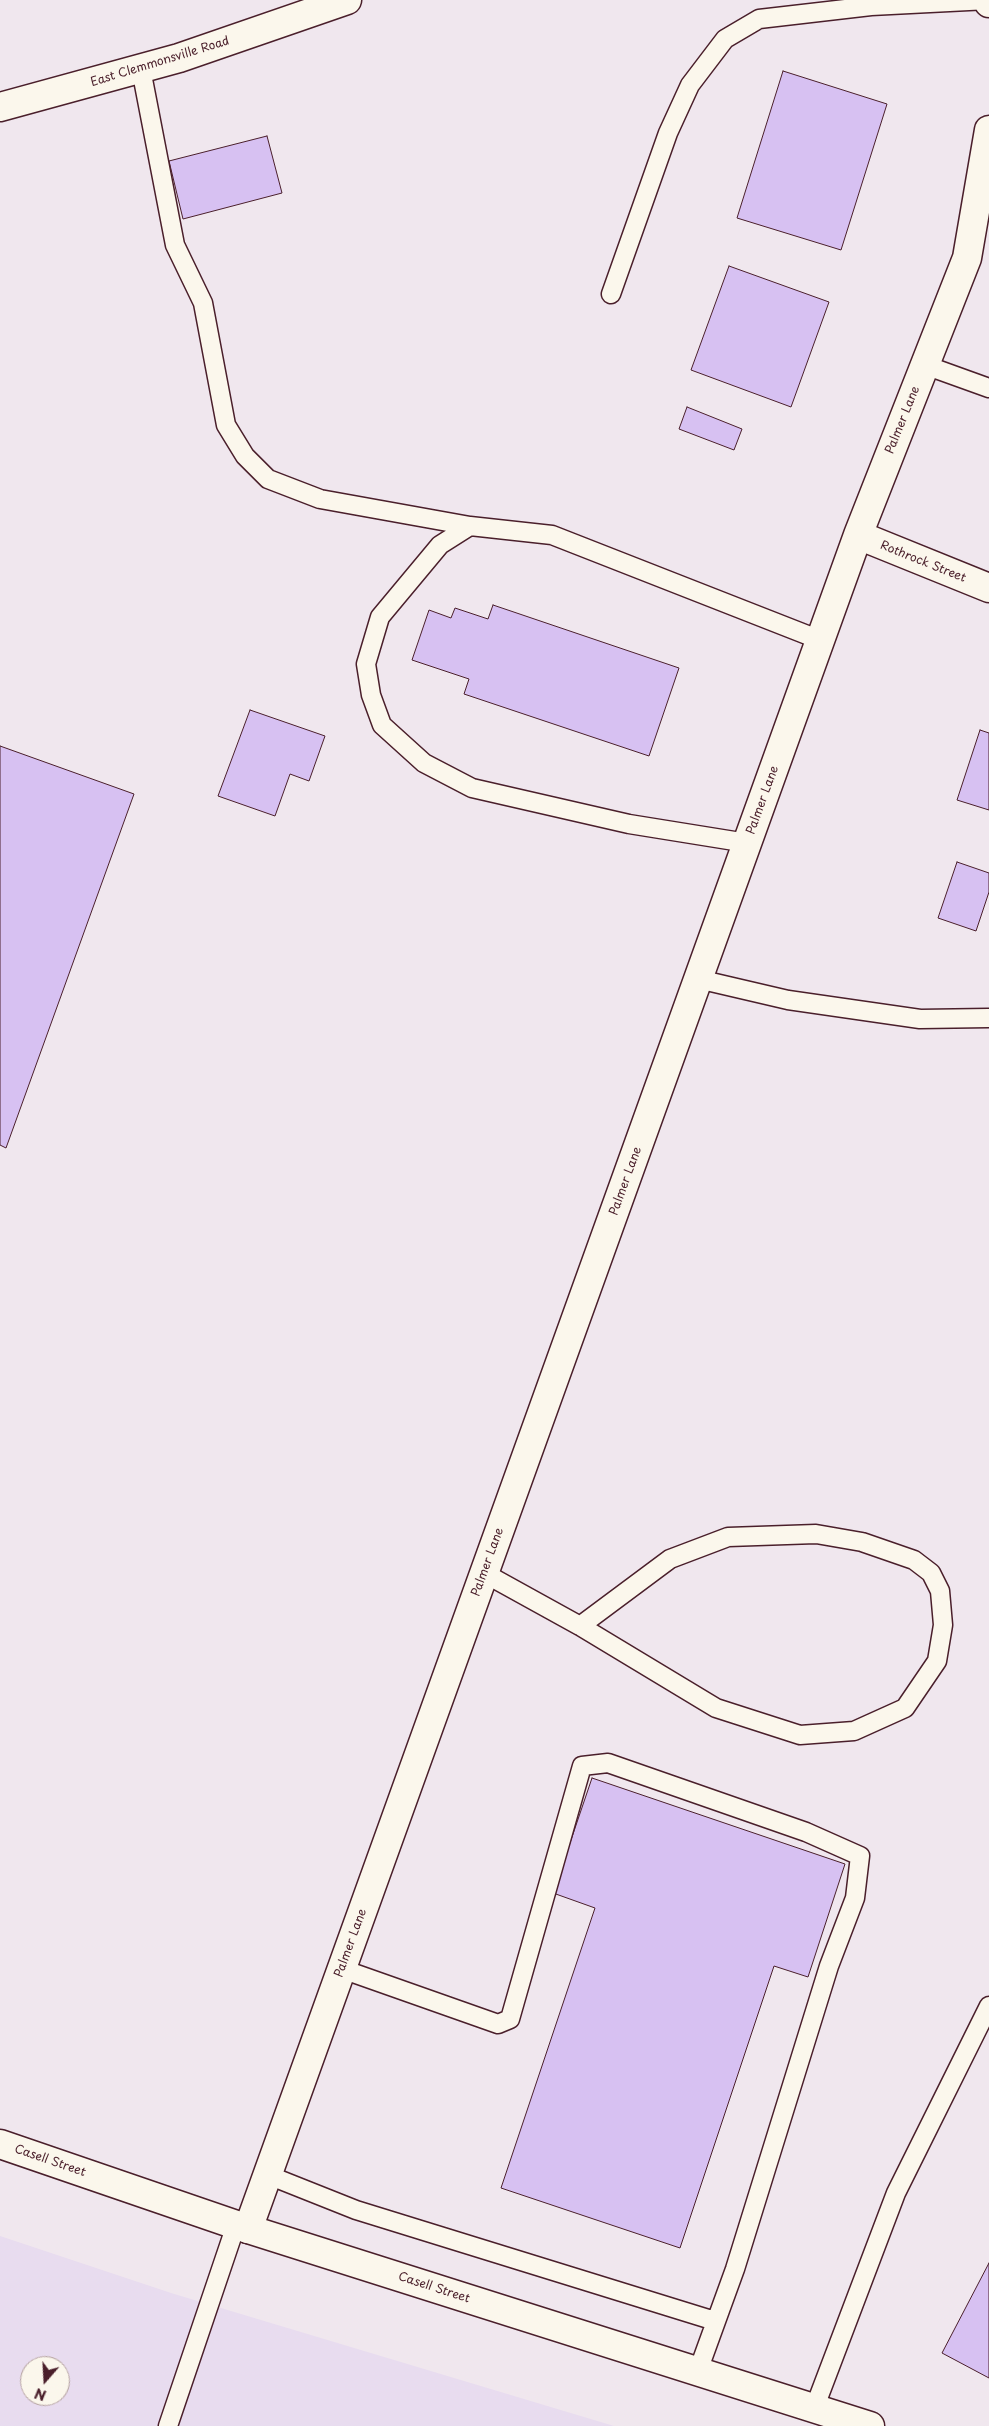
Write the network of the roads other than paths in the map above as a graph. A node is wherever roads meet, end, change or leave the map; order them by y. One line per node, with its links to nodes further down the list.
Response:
1 (347, 0): 3 (street, East Clemmonsville Road)
2 (989, 1): 7 (lane)
3 (141, 69): 4 (street, East Clemmonsville Road); 10 (lane)
4 (0, 108)
5 (989, 130): 6 (street, Palmer Lane)
6 (982, 214): 8 (street, Palmer Lane)
7 (611, 294)
8 (925, 365): 9 (lane); 11 (street, Palmer Lane)
9 (989, 388)
10 (470, 526): 13 (lane); 14 (lane)
11 (858, 536): 12 (street, Rothrock Street); 13 (street, Palmer Lane)
12 (989, 588)
13 (820, 640): 14 (street, Palmer Lane)
14 (747, 843): 15 (street, Palmer Lane)
15 (698, 979): 16 (lane); 17 (street, Palmer Lane)
16 (989, 1018)
17 (484, 1573): 18 (lane); 19 (street, Palmer Lane)
18 (580, 1626): 18 (lane)
19 (342, 1969): 22 (street, Palmer Lane); 24 (lane)
20 (989, 2006): 26 (lane)
21 (0, 2144): 23 (street, Casell Street)
22 (268, 2175): 23 (street, Palmer Lane); 24 (lane)
23 (242, 2227): 25 (street, Casell Street); 27 (lane)
24 (716, 2321): 25 (lane)
25 (698, 2371): 26 (street, Casell Street)
26 (814, 2409): 28 (street, Casell Street)
27 (168, 2426)
28 (870, 2426)

